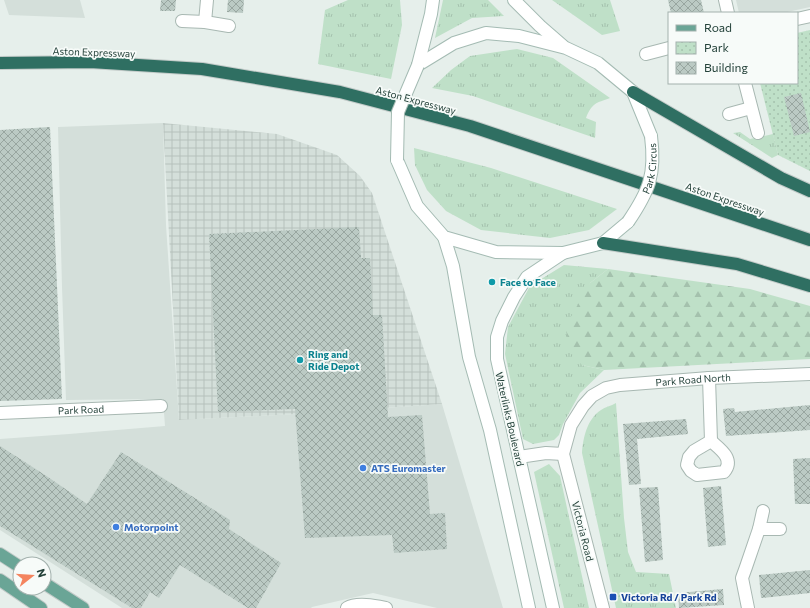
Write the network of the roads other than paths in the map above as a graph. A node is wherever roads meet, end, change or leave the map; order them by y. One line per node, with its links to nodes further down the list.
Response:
1 (207, 0): 9 (main road)
2 (433, 0): 15 (main road)
3 (514, 0): 11 (main road)
4 (725, 0): 5 (main road)
5 (728, 12)
6 (810, 16): 7 (main road)
7 (798, 19)
8 (182, 22): 9 (main road)
9 (205, 22): 10 (main road)
10 (229, 26)
11 (566, 48): 15 (main road, Park Circus); 17 (main road, Park Circus)
12 (668, 48): 13 (main road)
13 (646, 54)
14 (0, 63): 23 (highway, Aston Expressway)
15 (418, 66): 22 (main road, bridge)
16 (745, 84): 18 (main road)
17 (633, 92): 21 (highway); 24 (main road, Park Circus, bridge)
18 (751, 108): 19 (main road); 20 (main road)
19 (730, 114)
20 (758, 133)
21 (810, 191)
22 (444, 237): 25 (main road, Park Circus); 46 (main road)
23 (810, 240)
24 (603, 243): 25 (main road, Park Circus); 26 (highway)
25 (564, 253): 34 (main road, Waterlinks Boulevard)
26 (810, 286)
27 (810, 374): 28 (main road, Park Road North)
28 (709, 378): 30 (main road, Park Road North); 32 (main road)
29 (162, 406): 31 (main road, Park Road)
30 (582, 406): 33 (main road, Victoria Road)
31 (0, 414)
32 (711, 440)
33 (563, 454): 34 (main road); 48 (main road, Victoria Road)
34 (519, 457): 47 (main road, Waterlinks Boulevard)
35 (763, 511): 36 (main road)
36 (759, 529): 37 (main road); 49 (main road)
37 (780, 529)
38 (0, 554): 39 (main road)
39 (12, 562)
40 (0, 580): 42 (main road)
41 (52, 588): 43 (main road)
42 (41, 608)
43 (83, 608)
44 (347, 608): 45 (main road)
45 (386, 608)
46 (529, 608)
47 (553, 608)
48 (603, 608)
49 (748, 608)

